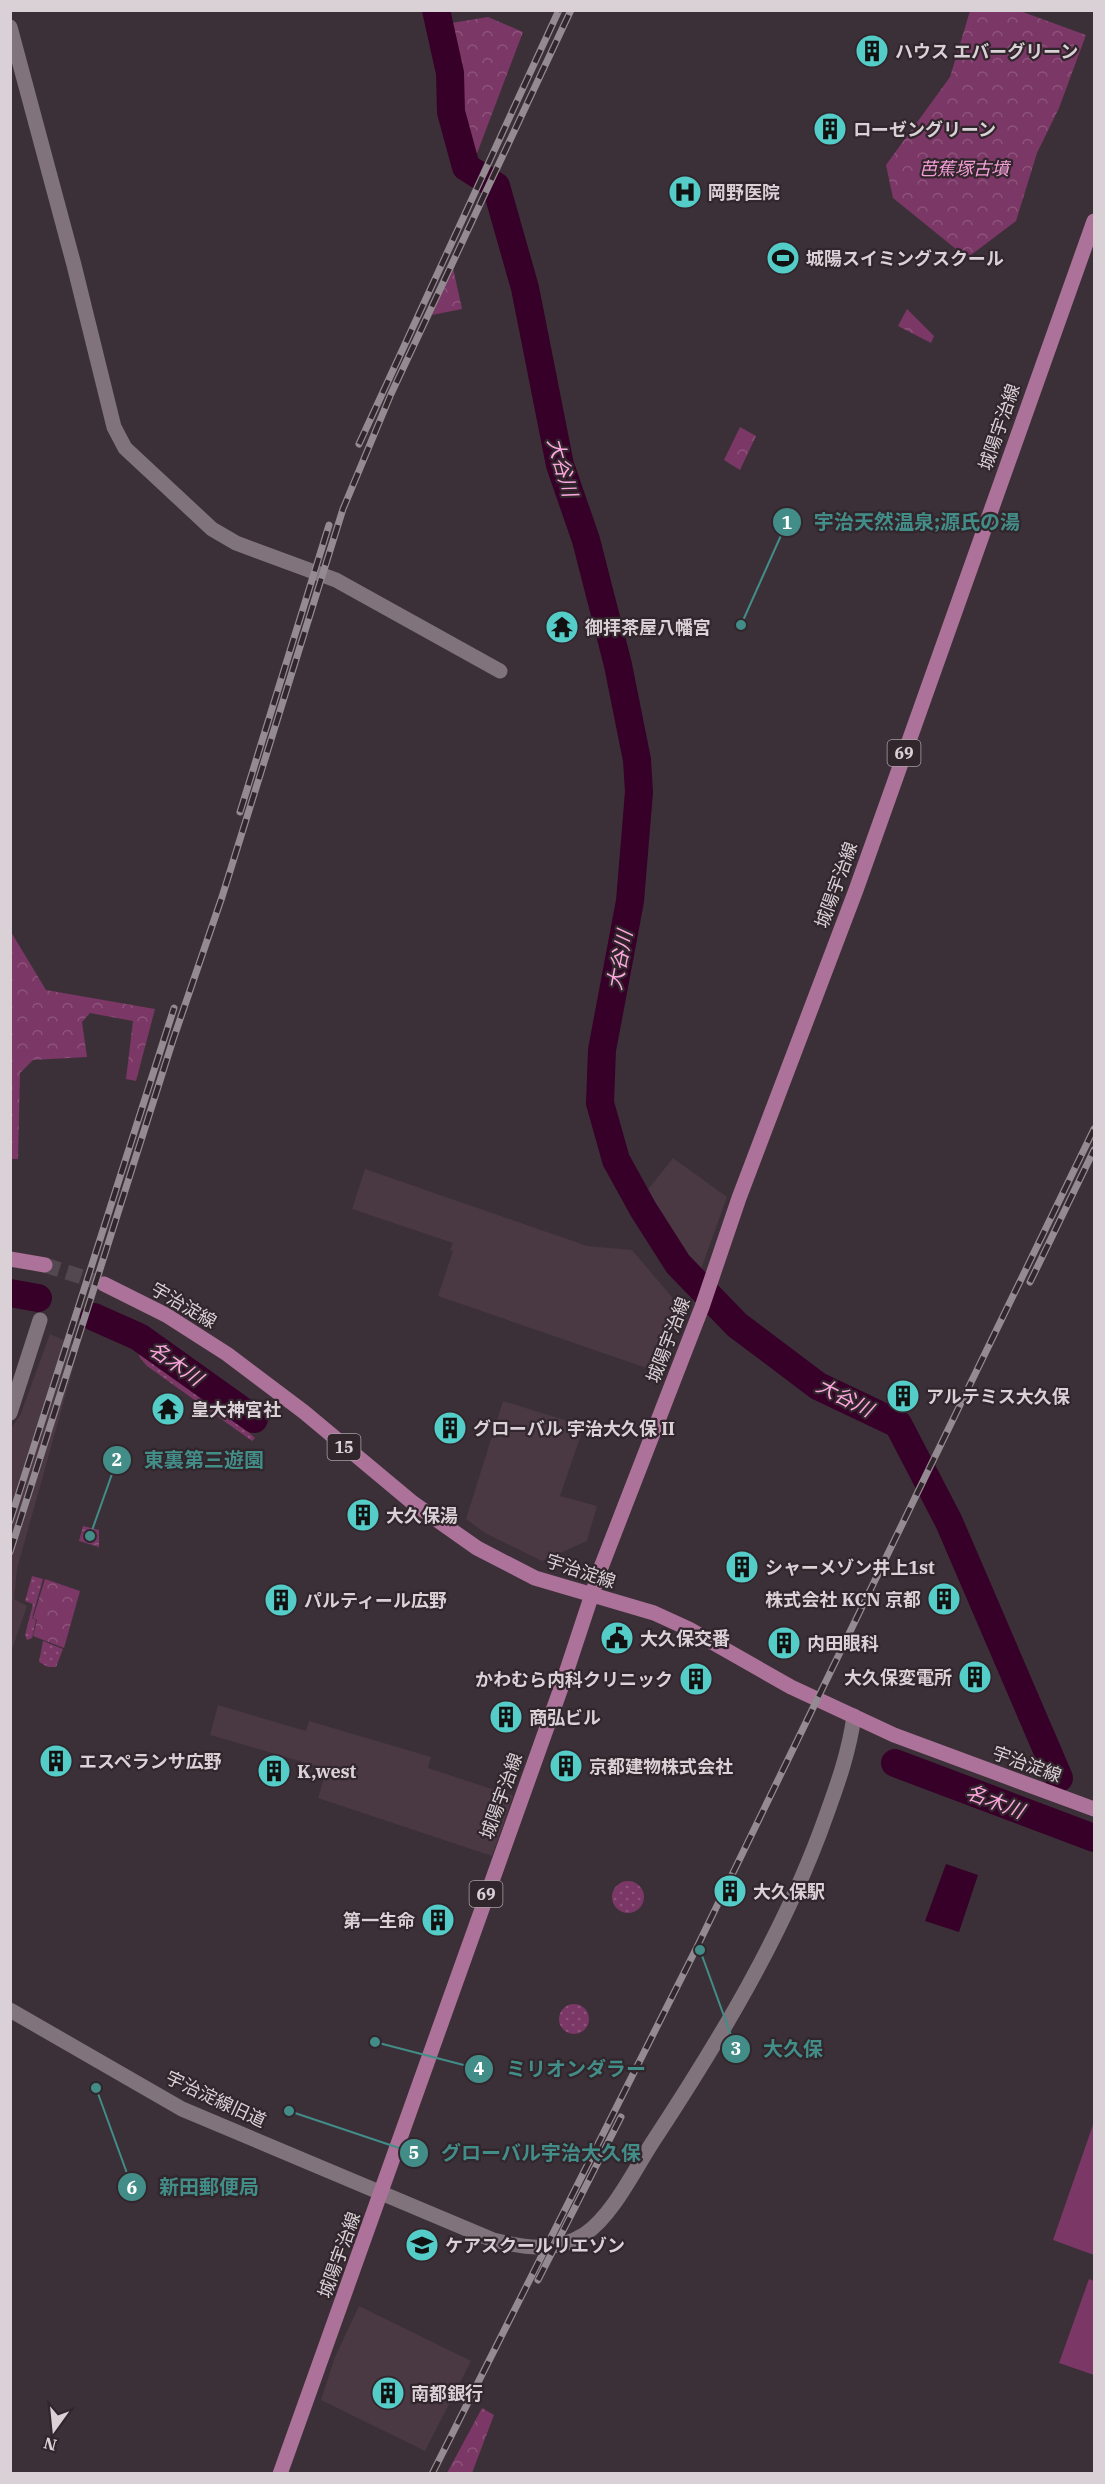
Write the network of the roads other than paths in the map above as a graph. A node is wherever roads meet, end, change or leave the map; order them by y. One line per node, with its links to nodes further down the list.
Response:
1 (10, 27): 3 (street)
2 (1095, 221): 9 (main road, 城陽宇治線 / 69)
3 (500, 671)
4 (10, 1259): 5 (main road)
5 (45, 1264)
6 (104, 1284): 9 (main road, 宇治淀線 / 15)
7 (40, 1320): 8 (street)
8 (10, 1413)
9 (590, 1596): 10 (main road, 宇治淀線 / 15); 13 (main road, 城陽宇治線 / 69)
10 (854, 1716): 11 (main road, 宇治淀線 / 15); 13 (street, 宇治淀線旧道)
11 (1095, 1809)
12 (10, 2010): 13 (street, 宇治淀線旧道)
13 (382, 2192): 14 (main road, 城陽宇治線 / 69)
14 (280, 2474)

